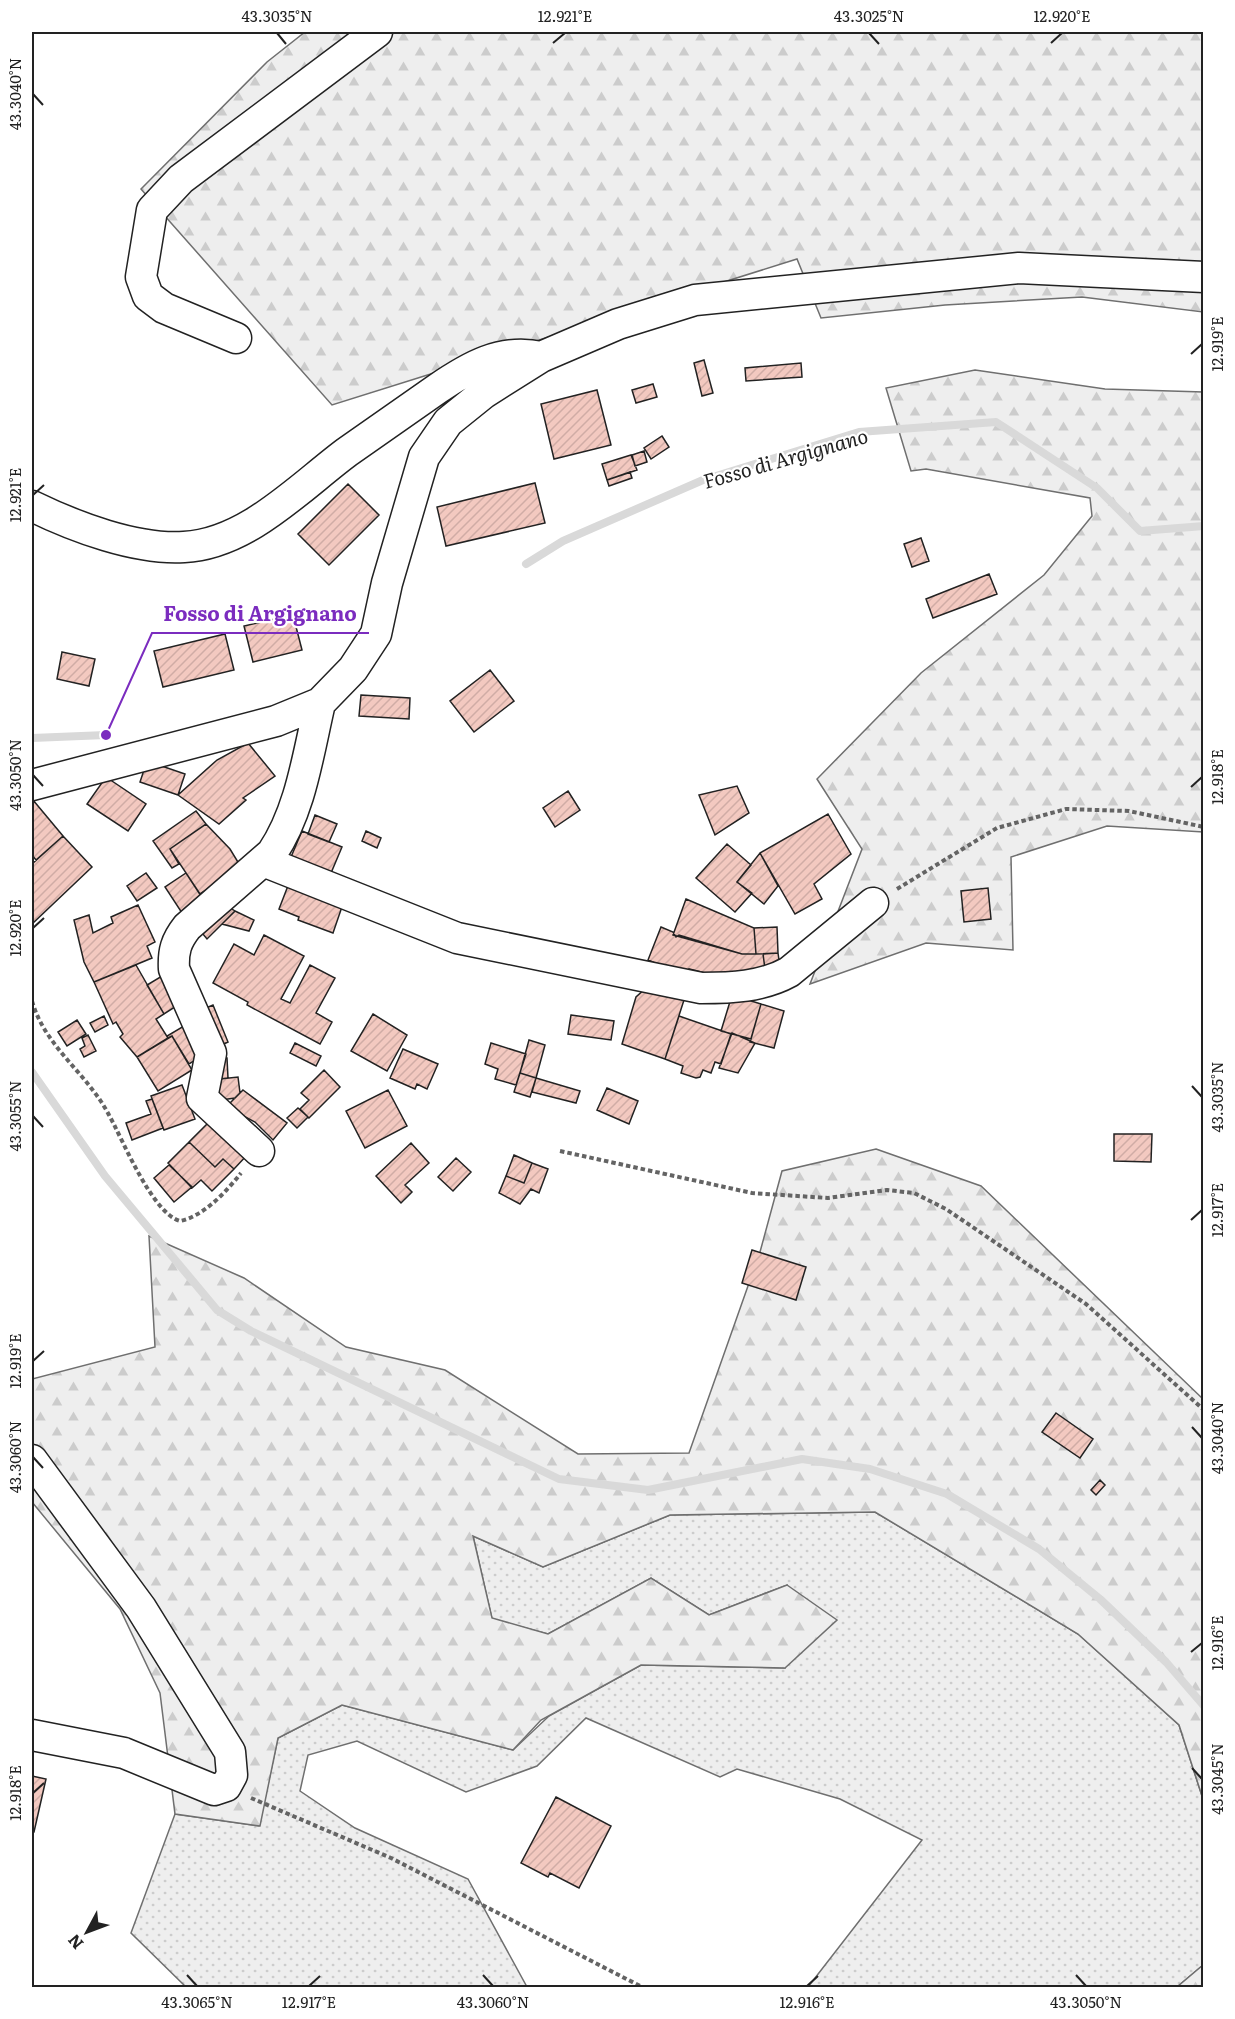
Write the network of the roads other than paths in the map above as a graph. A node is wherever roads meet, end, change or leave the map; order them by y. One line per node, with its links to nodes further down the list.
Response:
1 (377, 32): 3 (street)
2 (1203, 277): 4 (street)
3 (236, 338)
4 (541, 357): 5 (street); 6 (street)
5 (32, 506)
6 (321, 703): 7 (street); 8 (street)
7 (32, 785)
8 (263, 861): 9 (street); 10 (street)
9 (873, 903)
10 (259, 1151)
11 (32, 1460): 12 (street)
12 (32, 1735)

